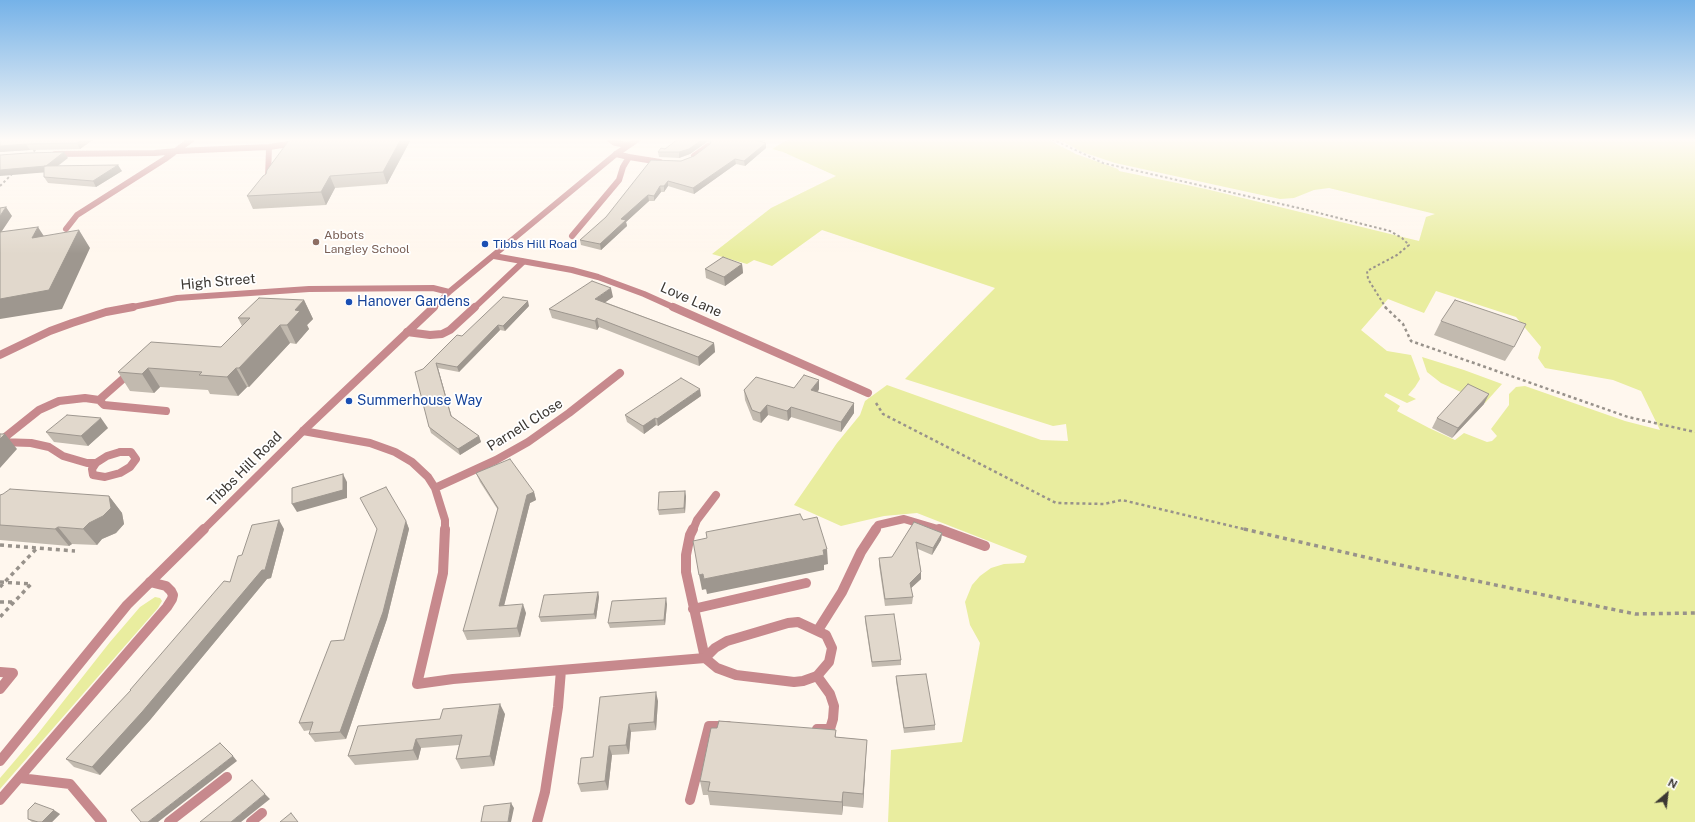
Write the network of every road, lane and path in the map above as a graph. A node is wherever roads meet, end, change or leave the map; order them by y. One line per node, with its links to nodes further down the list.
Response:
1 (9, 177): 8 (path)
2 (136, 177): 9 (street)
3 (268, 177): 7 (street)
4 (588, 177): 11 (street, Tibbs Hill Road)
5 (620, 177): 10 (street)
6 (1165, 177): 22 (path)
7 (268, 184)
8 (0, 186)
9 (66, 229)
10 (572, 236)
11 (494, 256): 12 (street, Love Lane); 13 (street, Tibbs Hill Road)
12 (523, 262): 14 (street); 18 (street, Love Lane)
13 (449, 292): 14 (street, Tibbs Hill Road); 15 (street, High Street)
14 (408, 332): 21 (street, Tibbs Hill Road)
15 (0, 355)
16 (620, 373): 25 (street, Parnell Close)
17 (124, 378): 19 (street)
18 (868, 394): 39 (path)
19 (99, 400): 20 (street); 23 (street)
20 (166, 411)
21 (303, 431): 25 (street); 33 (street, Tibbs Hill Road)
22 (1695, 432)
23 (0, 441): 24 (street)
24 (96, 463): 24 (street)
25 (435, 488): 43 (street)
26 (716, 495): 38 (street)
27 (0, 545): 29 (path)
28 (985, 546): 41 (street)
29 (37, 548): 30 (path); 32 (path)
30 (74, 551)
31 (0, 582): 32 (path)
32 (4, 582): 35 (path); 37 (path)
33 (150, 582): 49 (street, Tibbs Hill Road); 51 (street)
34 (806, 583): 38 (street)
35 (0, 586)
36 (0, 602): 37 (path)
37 (13, 602): 40 (path)
38 (693, 609): 42 (street)
39 (1695, 613)
40 (0, 617)
41 (818, 630): 42 (street); 45 (street)
42 (705, 658): 43 (street); 45 (street)
43 (561, 670): 58 (street)
44 (0, 672): 46 (street)
45 (817, 676): 48 (street)
46 (0, 688)
47 (739, 727): 53 (street)
48 (807, 728)
49 (0, 761)
50 (226, 777): 56 (street)
51 (20, 778): 52 (street); 55 (street)
52 (0, 800)
53 (690, 800)
54 (262, 813): 57 (street)
55 (102, 822)
56 (169, 822)
57 (252, 822)
58 (536, 822)

